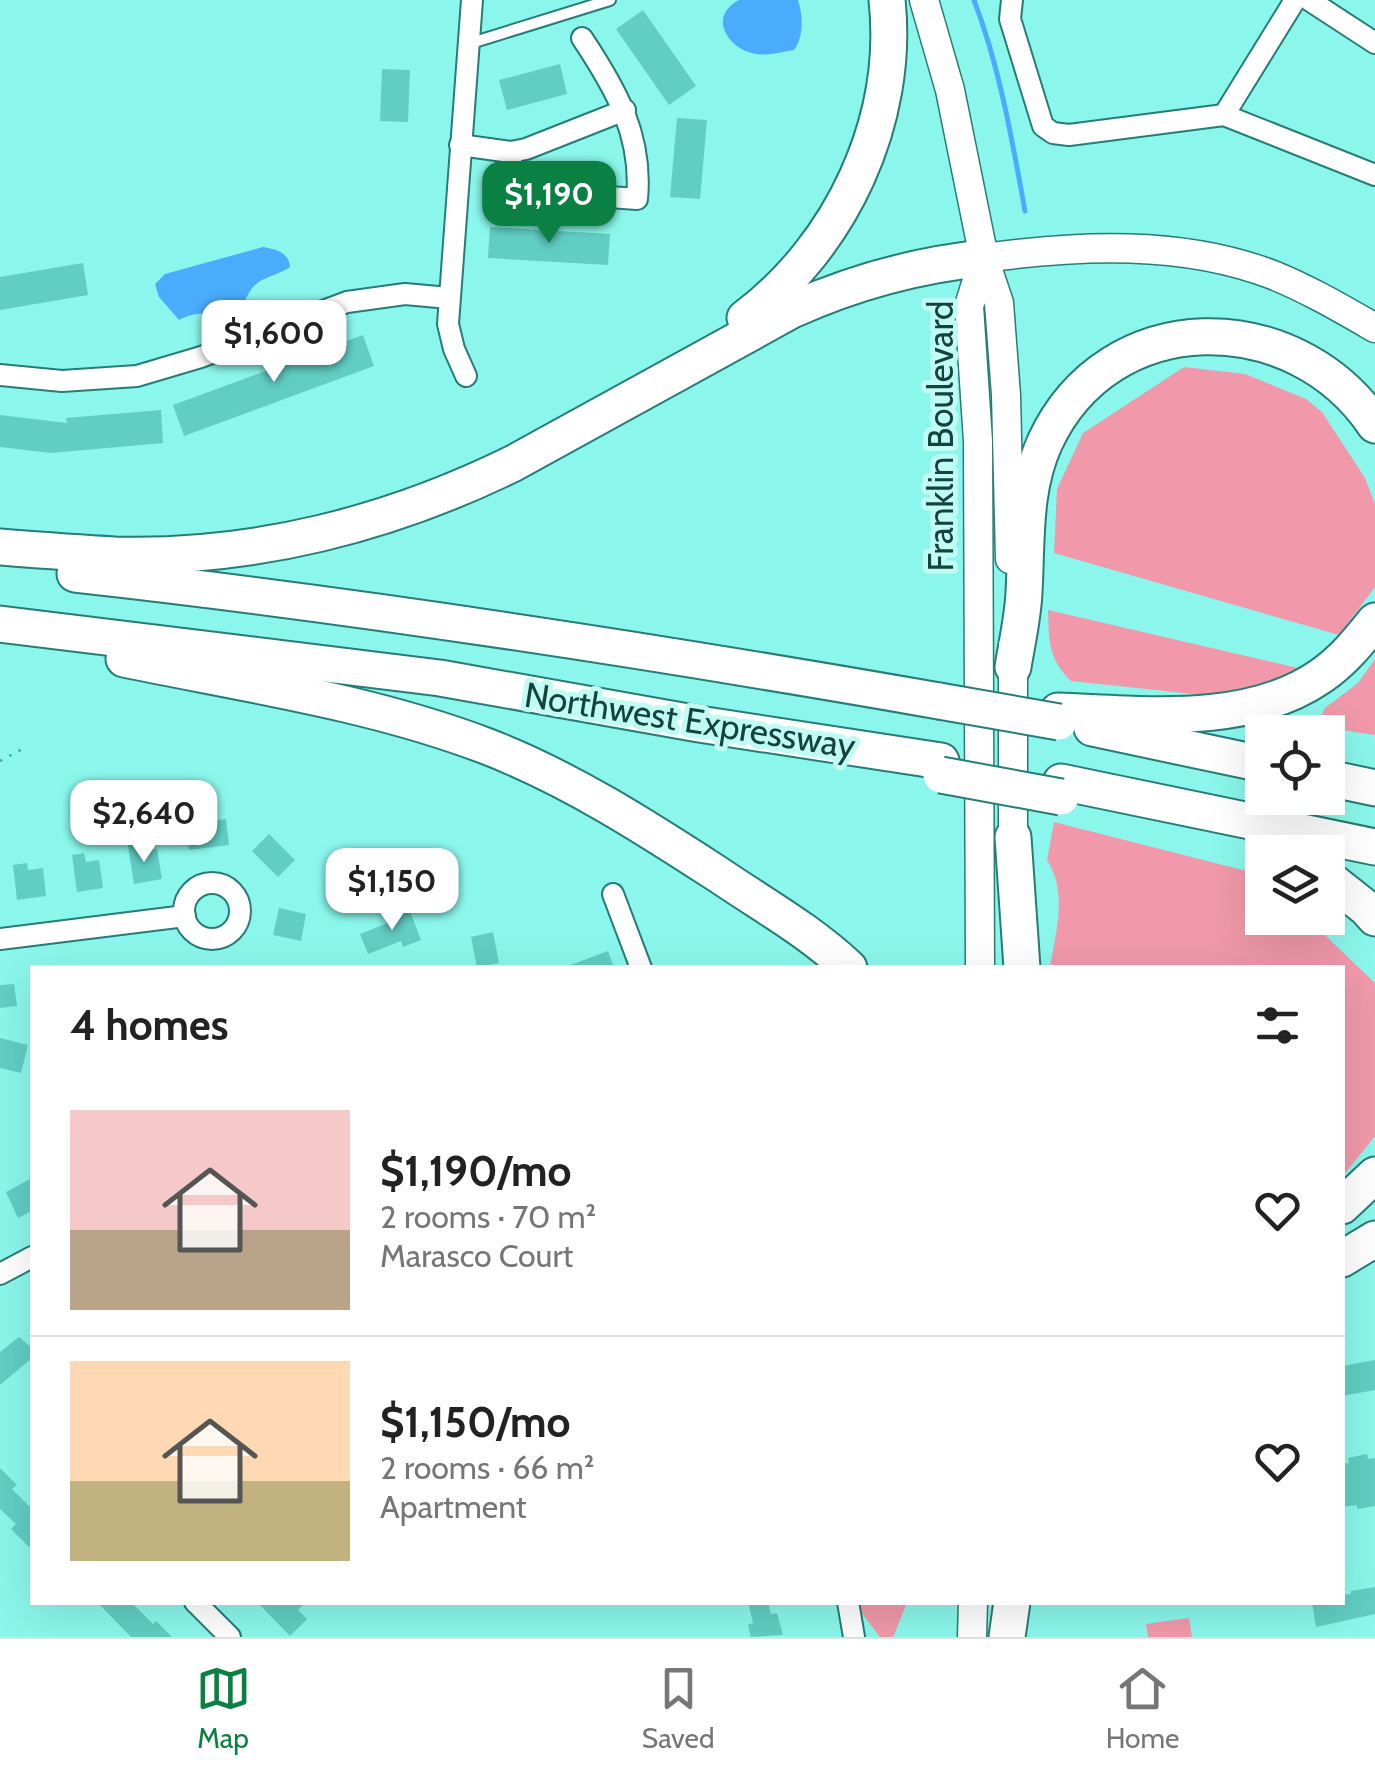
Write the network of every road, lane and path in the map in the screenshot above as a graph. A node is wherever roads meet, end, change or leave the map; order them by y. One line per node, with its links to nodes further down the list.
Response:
1 (472, 0): 10 (street)
2 (610, 0): 10 (lane)
3 (887, 0): 21 (highway)
4 (924, 0): 16 (main road)
5 (1012, 0): 12 (street)
6 (1295, 0): 12 (street)
7 (1309, 0): 9 (street)
8 (582, 38): 11 (street)
9 (1375, 43)
10 (468, 44): 13 (street)
11 (625, 110): 14 (street); 14 (street)
12 (1224, 115): 15 (street)
13 (460, 145): 14 (street); 17 (street)
14 (511, 152)
15 (1375, 175)
16 (984, 258): 18 (main road); 21 (highway); 28 (main road, Franklin Boulevard); 46 (main road, Franklin Boulevard)
17 (449, 298): 19 (street); 20 (street)
18 (1375, 328)
19 (0, 375)
20 (466, 376)
21 (637, 394): 23 (highway)
22 (1375, 426): 28 (highway)
23 (0, 547)
24 (0, 566): 29 (highway, Northwest Expressway, bridge)
25 (1375, 621): 29 (highway)
26 (0, 624): 35 (highway, Northwest Expressway)
27 (0, 638): 45 (highway)
28 (1013, 667): 36 (main road, Franklin Boulevard)
29 (1059, 717): 31 (highway, Northwest Expressway)
30 (26, 747): 32 (path)
31 (1245, 760)
32 (0, 761)
33 (1345, 782): 34 (highway)
34 (1375, 788)
35 (1061, 790): 37 (highway); 38 (highway, Northwest Expressway)
36 (1013, 836): 47 (main road, Franklin Boulevard); 48 (highway)
37 (1245, 843)
38 (1375, 847)
39 (1345, 890): 42 (highway)
40 (613, 894): 44 (street)
41 (184, 916): 43 (street)
42 (1375, 918)
43 (0, 939)
44 (640, 965)
45 (846, 965)
46 (980, 965)
47 (1011, 965)
48 (1022, 965)
49 (1375, 1175): 50 (highway)
50 (1345, 1203)
51 (1375, 1239): 52 (highway)
52 (1345, 1257)
53 (30, 1258): 54 (street)
54 (0, 1274)
55 (198, 1605): 60 (street)
56 (849, 1605): 61 (street)
57 (973, 1605): 62 (main road)
58 (1004, 1605): 63 (main road)
59 (1011, 1605): 63 (highway)
60 (230, 1637)
61 (854, 1637)
62 (972, 1637)
63 (1004, 1637)

